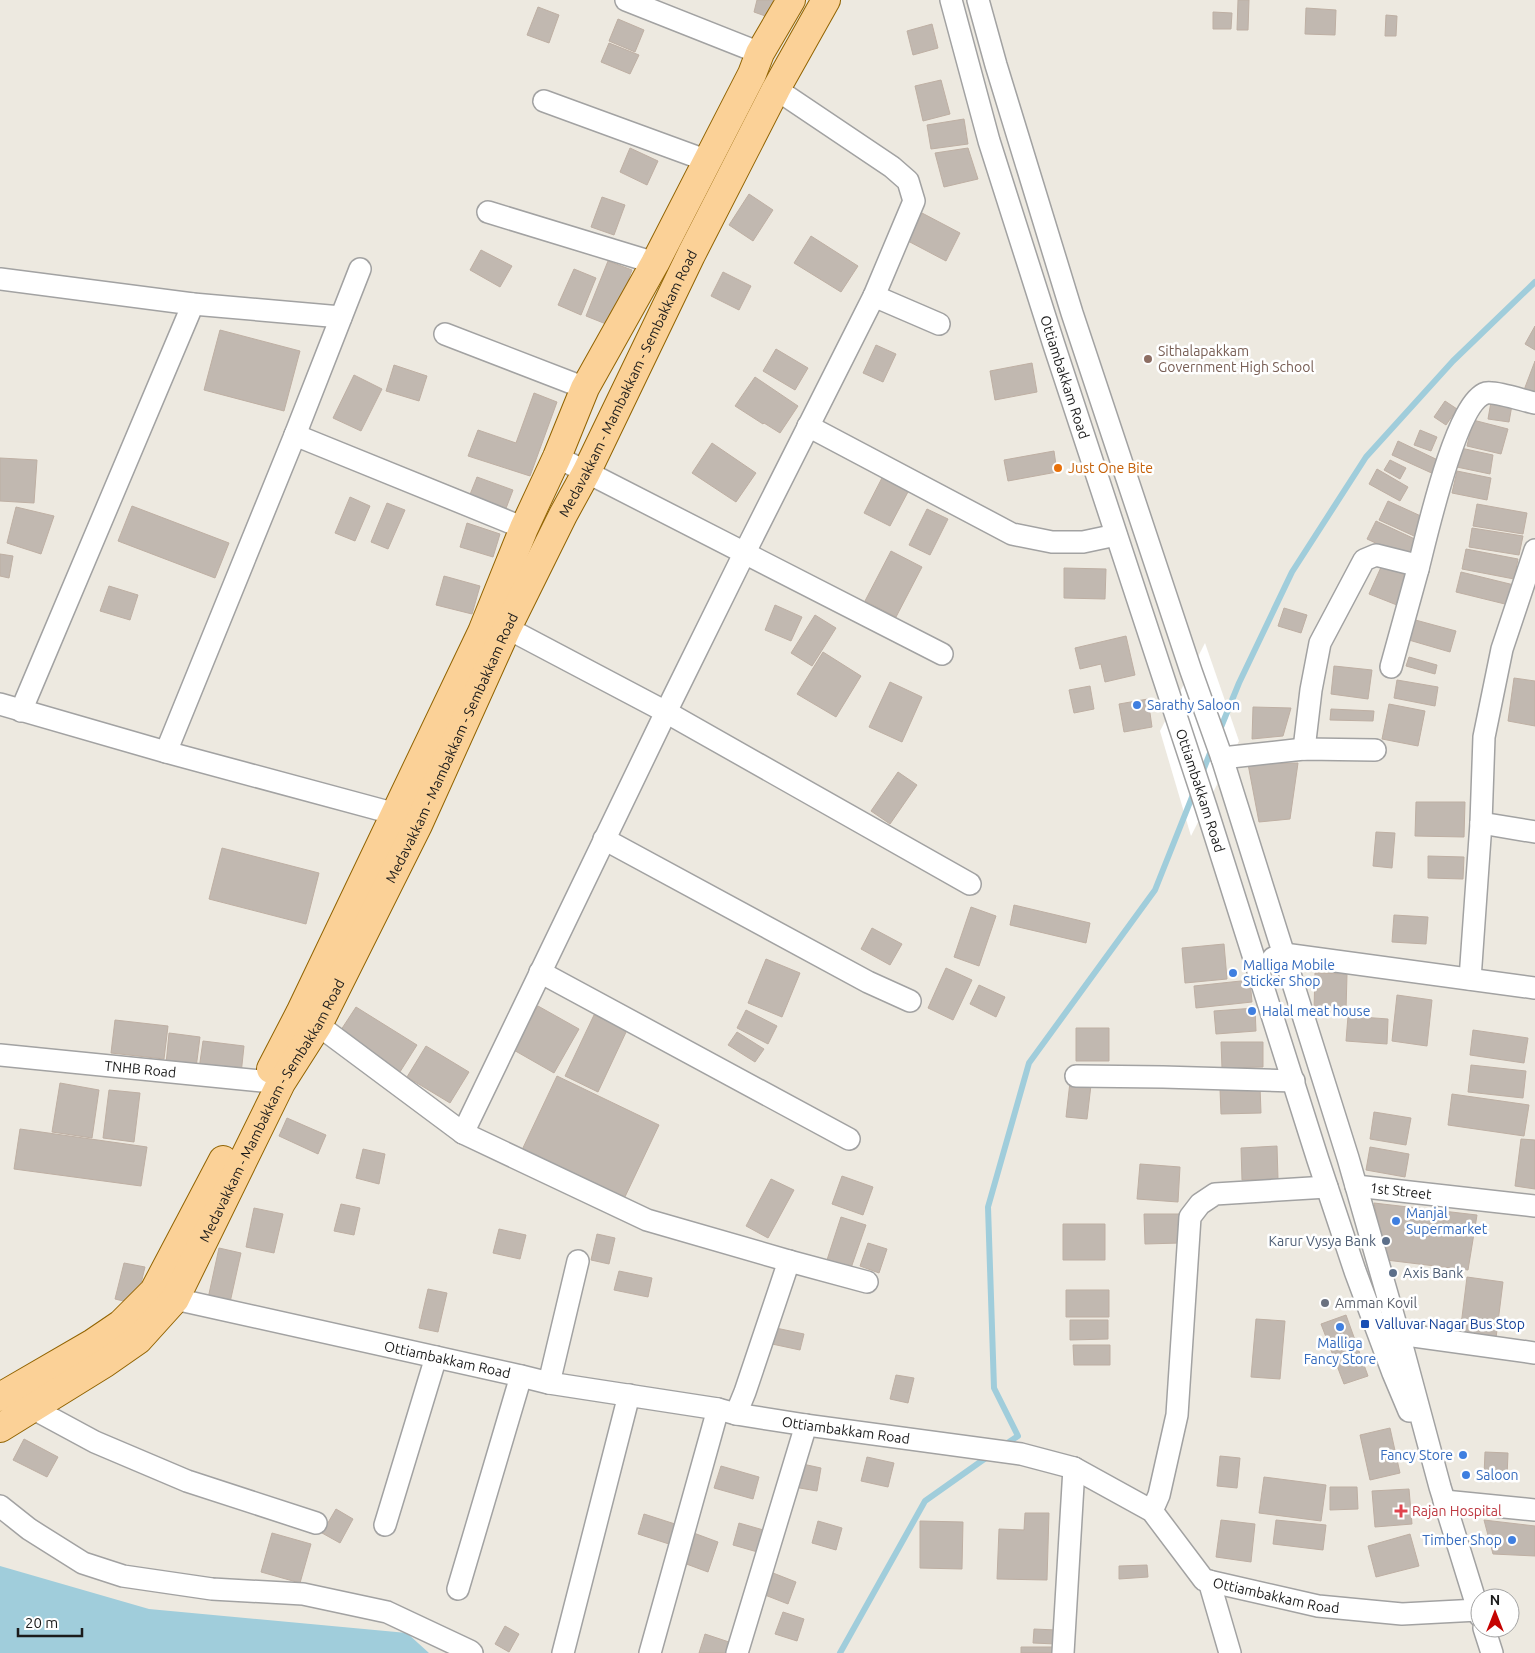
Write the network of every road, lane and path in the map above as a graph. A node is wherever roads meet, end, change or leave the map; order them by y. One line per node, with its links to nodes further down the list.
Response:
1 (626, 0): 6 (street)
2 (792, 0): 6 (main road, Medavakkam - Mambakkam - Sembakkam Road)
3 (826, 0): 7 (main road, Medavakkam - Mambakkam - Sembakkam Road)
4 (951, 0): 26 (street, Ottiambakkam Road)
5 (978, 0): 39 (street, Ottiambakkam Road)
6 (760, 53): 9 (main road, Medavakkam - Mambakkam - Sembakkam Road)
7 (776, 89): 14 (street); 24 (main road, Medavakkam - Mambakkam - Sembakkam Road)
8 (544, 101): 9 (street)
9 (708, 161): 11 (main road, Medavakkam - Mambakkam - Sembakkam Road)
10 (488, 212): 11 (street)
11 (655, 263): 19 (main road, Medavakkam - Mambakkam - Sembakkam Road)
12 (360, 268): 16 (street)
13 (0, 279): 15 (street)
14 (874, 296): 17 (street); 21 (street)
15 (193, 304): 16 (street); 34 (street)
16 (341, 317): 22 (street)
17 (939, 324)
18 (445, 334): 19 (street)
19 (586, 388): 23 (main road, Medavakkam - Mambakkam - Sembakkam Road)
20 (1535, 403): 29 (street)
21 (808, 426): 26 (street); 28 (street)
22 (296, 435): 25 (street); 38 (street)
23 (557, 457): 24 (street); 25 (main road, Medavakkam - Mambakkam - Sembakkam Road)
24 (586, 472): 28 (street); 30 (main road, Medavakkam - Mambakkam - Sembakkam Road)
25 (524, 528): 40 (main road, Medavakkam - Mambakkam - Sembakkam Road)
26 (1116, 535): 46 (street, Ottiambakkam Road)
27 (1535, 550): 41 (street)
28 (744, 554): 31 (street); 35 (street)
29 (1418, 569): 32 (street); 36 (street)
30 (507, 628): 35 (street); 51 (main road, Medavakkam - Mambakkam - Sembakkam Road)
31 (942, 654)
32 (1391, 667)
33 (0, 704): 34 (street)
34 (21, 711): 38 (street)
35 (666, 712): 43 (street); 44 (street)
36 (1304, 748): 37 (street); 39 (street)
37 (1375, 750)
38 (166, 752): 40 (street)
39 (1221, 755): 45 (street, Ottiambakkam Road)
40 (396, 814): 55 (main road, Medavakkam - Mambakkam - Sembakkam Road)
41 (1481, 823): 42 (street); 48 (street)
42 (1535, 832)
43 (604, 839): 47 (street); 50 (street)
44 (970, 884)
45 (1284, 954): 46 (street); 48 (street); 58 (street, Ottiambakkam Road)
46 (1256, 964): 54 (street, Ottiambakkam Road)
47 (540, 972): 56 (street); 57 (street)
48 (1470, 979): 49 (street)
49 (1535, 988)
50 (910, 1001)
51 (318, 1025): 55 (main road, Medavakkam - Mambakkam - Sembakkam Road); 56 (street)
52 (0, 1055): 55 (street, TNHB Road)
53 (1076, 1076): 54 (street)
54 (1294, 1081): 59 (street, Ottiambakkam Road)
55 (273, 1083): 64 (main road, Medavakkam - Mambakkam - Sembakkam Road); 71 (main road, Medavakkam - Mambakkam - Sembakkam Road)
56 (462, 1133): 62 (street)
57 (849, 1139)
58 (1356, 1186): 60 (street, 1st Street); 65 (street, Ottiambakkam Road)
59 (1327, 1187): 77 (street, Ottiambakkam Road); 80 (street)
60 (1535, 1206)
61 (578, 1262): 69 (street)
62 (789, 1262): 63 (street); 73 (street)
63 (867, 1282)
64 (175, 1299): 67 (street, Ottiambakkam Road); 72 (main road, Medavakkam - Mambakkam - Sembakkam Road)
65 (1399, 1334): 66 (street); 77 (street, Ottiambakkam Road)
66 (1535, 1353)
67 (436, 1357): 68 (street, Ottiambakkam Road); 82 (street)
68 (521, 1376): 69 (street, Ottiambakkam Road); 85 (street)
69 (549, 1383): 70 (street, Ottiambakkam Road)
70 (629, 1395): 73 (street, Ottiambakkam Road); 89 (street)
71 (0, 1397)
72 (32, 1408): 75 (main road, Medavakkam - Mambakkam - Sembakkam Road); 81 (street)
73 (727, 1411): 74 (street, Ottiambakkam Road); 90 (street)
74 (806, 1425): 76 (street, Ottiambakkam Road); 91 (street)
75 (0, 1428)
76 (1074, 1468): 80 (street, Ottiambakkam Road); 92 (street)
77 (1442, 1494): 79 (street); 84 (street, Ottiambakkam Road)
78 (0, 1506): 88 (street)
79 (1535, 1510)
80 (1152, 1511): 83 (street, Ottiambakkam Road)
81 (316, 1523)
82 (385, 1525)
83 (1209, 1581): 86 (street, Ottiambakkam Road); 93 (street)
84 (1472, 1588)
85 (458, 1589)
86 (1470, 1617)
87 (1487, 1638): 94 (street, Ottiambakkam Road)
88 (472, 1653)
89 (564, 1653)
90 (650, 1653)
91 (737, 1653)
92 (1063, 1653)
93 (1230, 1653)
94 (1492, 1653)

